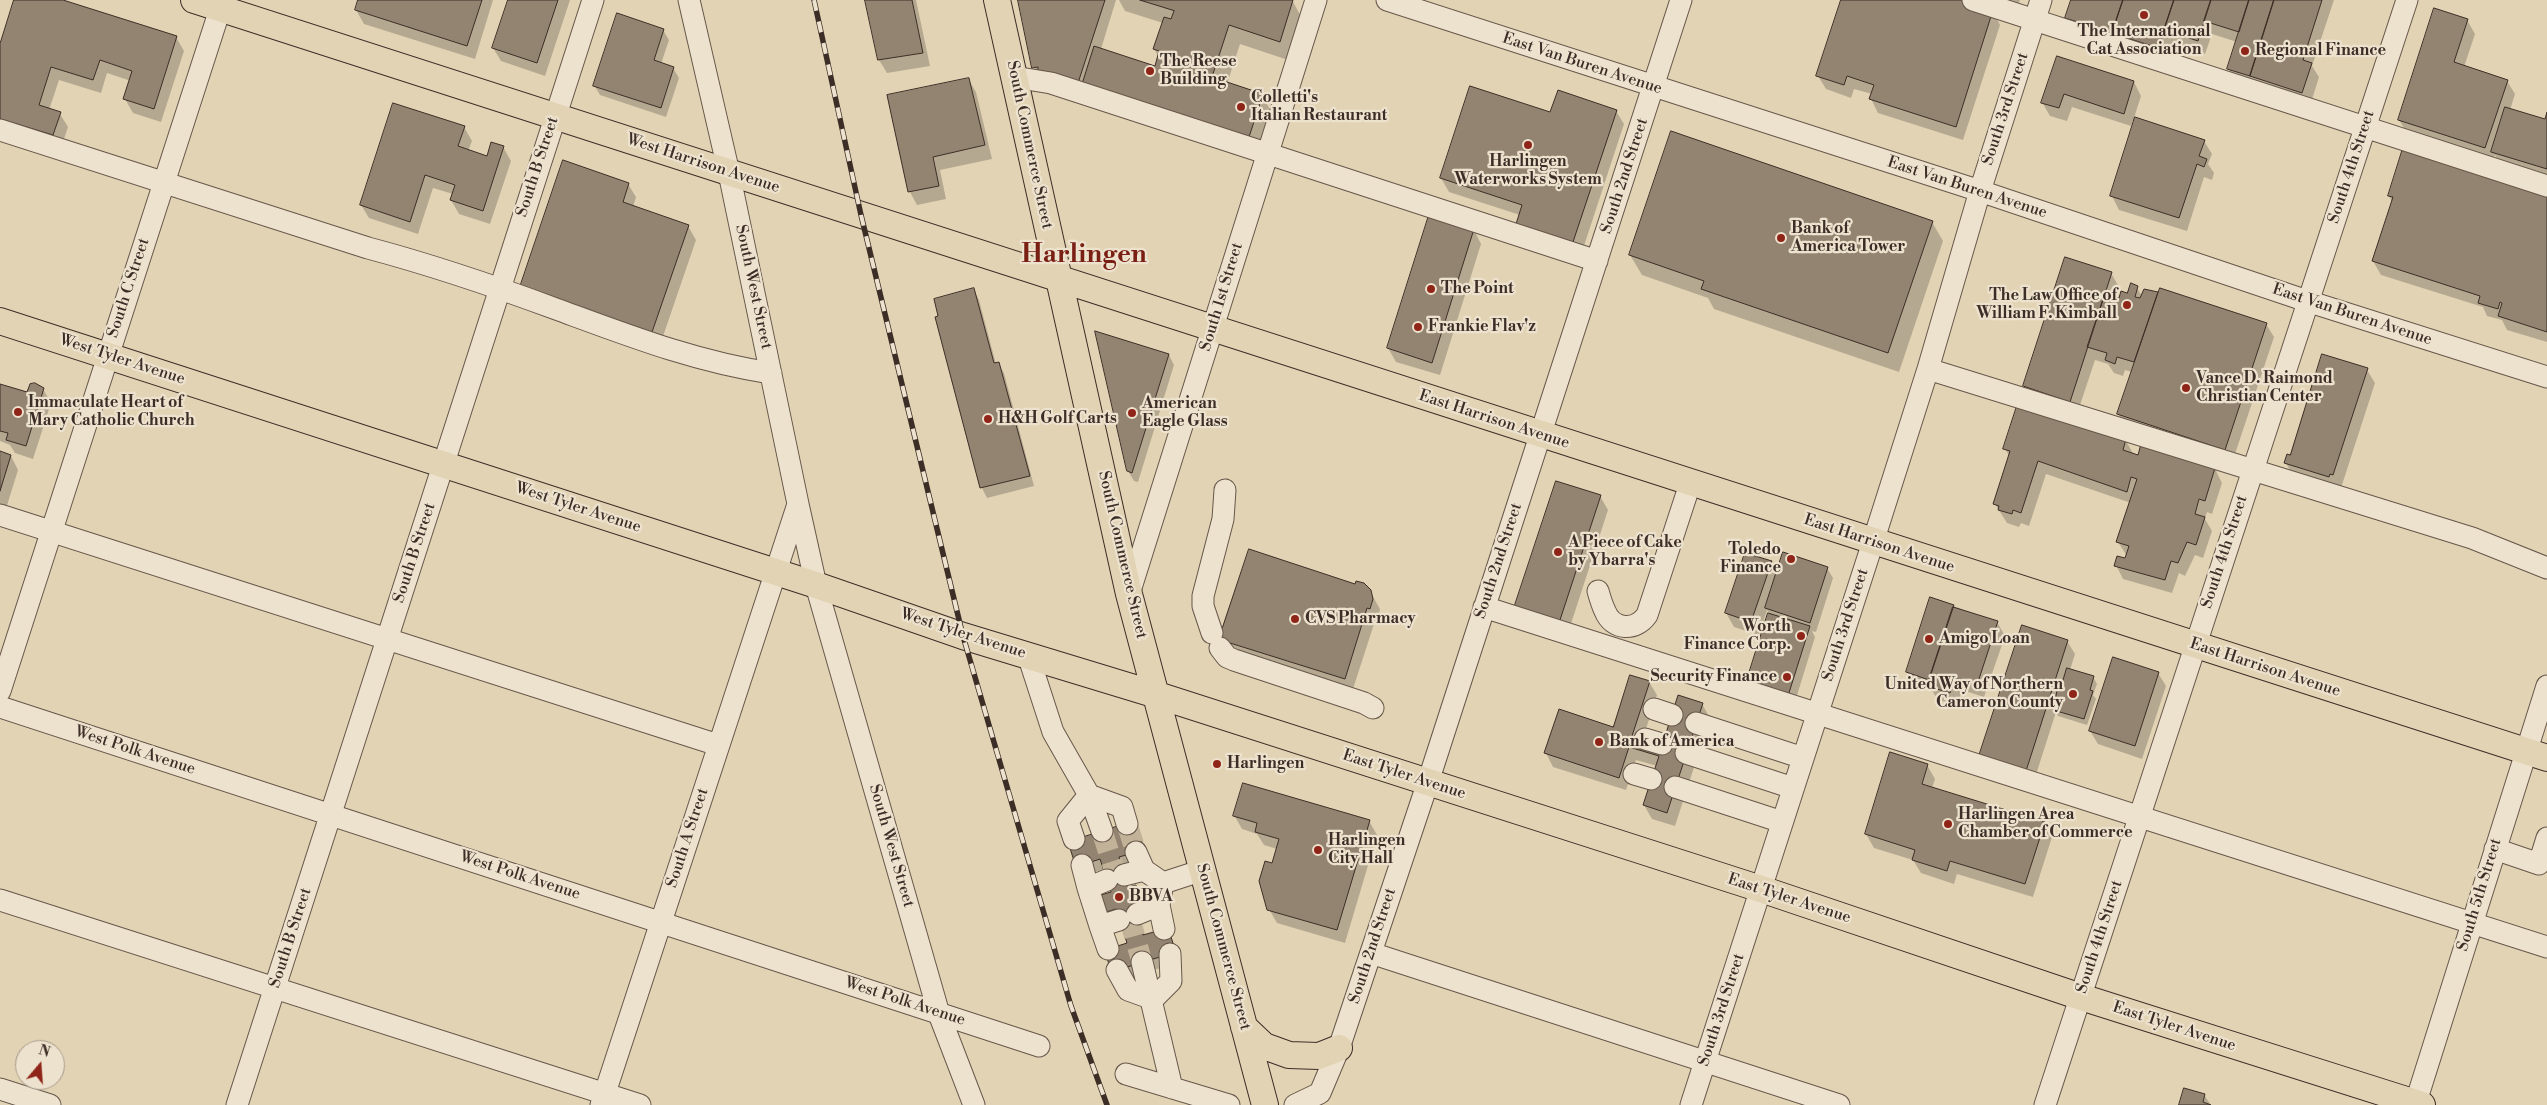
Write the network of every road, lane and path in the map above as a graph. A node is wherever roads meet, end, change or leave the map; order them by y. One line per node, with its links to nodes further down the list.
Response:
1 (194, 0): 10 (main road, West Harrison Avenue)
2 (593, 0): 14 (street, South B Street)
3 (688, 0): 18 (street, South West Street)
4 (998, 0): 12 (main road, South Commerce Street)
5 (1316, 0): 17 (street, South 1st Street)
6 (1387, 0): 13 (street, East Van Buren Avenue)
7 (1681, 0): 13 (street, South 2nd Street)
8 (1973, 0): 11 (street)
9 (2407, 0): 15 (street, South 4th Street)
10 (222, 4): 14 (main road, West Harrison Avenue); 19 (street, South C Street)
11 (2037, 10): 15 (street); 21 (street, South 3rd Street)
12 (1014, 77): 17 (street); 23 (main road, South Commerce Street)
13 (1654, 87): 21 (street, East Van Buren Avenue); 22 (street, South 2nd Street)
14 (554, 117): 18 (main road, West Harrison Avenue); 24 (street, South B Street)
15 (2365, 127): 20 (street); 25 (street, South 4th Street)
16 (0, 130): 19 (street)
17 (1268, 153): 22 (street); 27 (street, South 1st Street)
18 (729, 173): 23 (main road, West Harrison Avenue); 30 (street, South West Street)
19 (164, 181): 24 (street); 28 (street, South C Street)
20 (2547, 186)
21 (1980, 191): 25 (street, East Van Buren Avenue); 29 (street, South 3rd Street)
22 (1597, 261): 32 (street, South 2nd Street)
23 (1059, 279): 27 (main road, West Harrison Avenue); 45 (main road, South Commerce Street)
24 (500, 288): 30 (street); 33 (street, South B Street)
25 (2307, 301): 31 (street, East Van Buren Avenue); 34 (street, South 4th Street)
26 (0, 321): 28 (main road, West Tyler Avenue)
27 (1212, 329): 32 (main road, East Harrison Avenue); 45 (street, South 1st Street)
28 (107, 356): 33 (main road, West Tyler Avenue); 39 (street, South C Street)
29 (1928, 369): 34 (street); 40 (street, South 3rd Street)
30 (771, 373): 37 (street, South West Street)
31 (2547, 378)
32 (1540, 436): 35 (main road, East Harrison Avenue); 46 (street, South 2nd Street)
33 (444, 465): 42 (main road, West Tyler Avenue); 47 (street, South B Street)
34 (2252, 470): 41 (street); 48 (street, South 4th Street)
35 (1690, 484): 40 (main road, East Harrison Avenue); 44 (street)
36 (1225, 490): 54 (street)
37 (798, 504): 42 (street); 43 (street, South West Street)
38 (0, 515): 39 (street)
39 (51, 532): 47 (street); 51 (street, South C Street)
40 (1873, 542): 48 (main road, East Harrison Avenue); 55 (street, South 3rd Street)
41 (2547, 568)
42 (774, 572): 43 (main road, West Tyler Avenue); 57 (street, South A Street)
43 (816, 585): 49 (main road, West Tyler Avenue); 94 (street, South West Street)
44 (1598, 591)
45 (1129, 594): 52 (main road, South Commerce Street)
46 (1484, 607): 55 (street); 61 (street, South 2nd Street)
47 (387, 639): 57 (street); 65 (street, South B Street)
48 (2195, 646): 59 (main road, East Harrison Avenue); 66 (street, South 4th Street)
49 (1028, 655): 52 (main road, West Tyler Avenue); 64 (street)
50 (2547, 686): 59 (street, South 5th Street)
51 (0, 691)
52 (1157, 695): 61 (main road, East Tyler Avenue); 75 (main road, South Commerce Street)
53 (0, 707): 65 (street, West Polk Avenue)
54 (1373, 708)
55 (1818, 714): 60 (street, South 3rd Street); 66 (street)
56 (1696, 723): 60 (street)
57 (718, 745): 82 (street, South A Street)
58 (1686, 753): 63 (street)
59 (2536, 755): 72 (street, South 5th Street)
60 (1803, 758): 63 (street, South 3rd Street)
61 (1428, 782): 78 (main road, East Tyler Avenue); 87 (street, South 2nd Street)
62 (1676, 787): 67 (street)
63 (1793, 788): 67 (street, South 3rd Street)
64 (1089, 795): 68 (street); 69 (street); 71 (street)
65 (330, 814): 82 (street, West Polk Avenue); 91 (street, South B Street)
66 (2139, 818): 83 (street); 92 (street, South 4th Street)
67 (1782, 822): 78 (street, South 3rd Street)
68 (1127, 824)
69 (1102, 831)
70 (2547, 838): 74 (street)
71 (1074, 840)
72 (2494, 849): 74 (street); 83 (street, South 5th Street)
73 (1082, 865): 76 (street)
74 (2543, 865)
75 (1203, 870): 77 (street); 95 (main road, South Commerce Street)
76 (1120, 873): 77 (street); 81 (street)
77 (1163, 883): 80 (street)
78 (1760, 890): 92 (main road, East Tyler Avenue); 98 (street, South 3rd Street)
79 (0, 900): 91 (street)
80 (1159, 905): 81 (street); 84 (street)
81 (1119, 920): 86 (street)
82 (661, 922): 94 (street, West Polk Avenue); 102 (street, South A Street)
83 (2472, 923): 85 (street); 104 (street, South 5th Street)
84 (1164, 929)
85 (2547, 947)
86 (1108, 949)
87 (1371, 953): 97 (street, South 2nd Street); 98 (street)
88 (1170, 954): 93 (street)
89 (1142, 962): 93 (street)
90 (1117, 970): 93 (street)
91 (274, 989): 102 (street); 106 (street, South B Street)
92 (2081, 997): 104 (main road, East Tyler Avenue); 113 (street, South 4th Street)
93 (1152, 999): 100 (street)
94 (939, 1014): 96 (street, West Polk Avenue); 103 (street, South West Street)
95 (1244, 1027): 97 (main road); 109 (main road, South Commerce Street)
96 (1039, 1046)
97 (1339, 1048): 110 (street, South 2nd Street)
98 (1705, 1062): 111 (street, South 3rd Street); 112 (street)
99 (1126, 1074): 100 (street)
100 (1172, 1088): 108 (street)
101 (0, 1089): 105 (street)
102 (603, 1099): 107 (street)
103 (971, 1102)
104 (2418, 1104)
105 (50, 1105)
106 (237, 1105)
107 (640, 1105)
108 (1229, 1105)
109 (1265, 1105)
110 (1295, 1105)
111 (1691, 1105)
112 (1839, 1105)
113 (2045, 1105)

